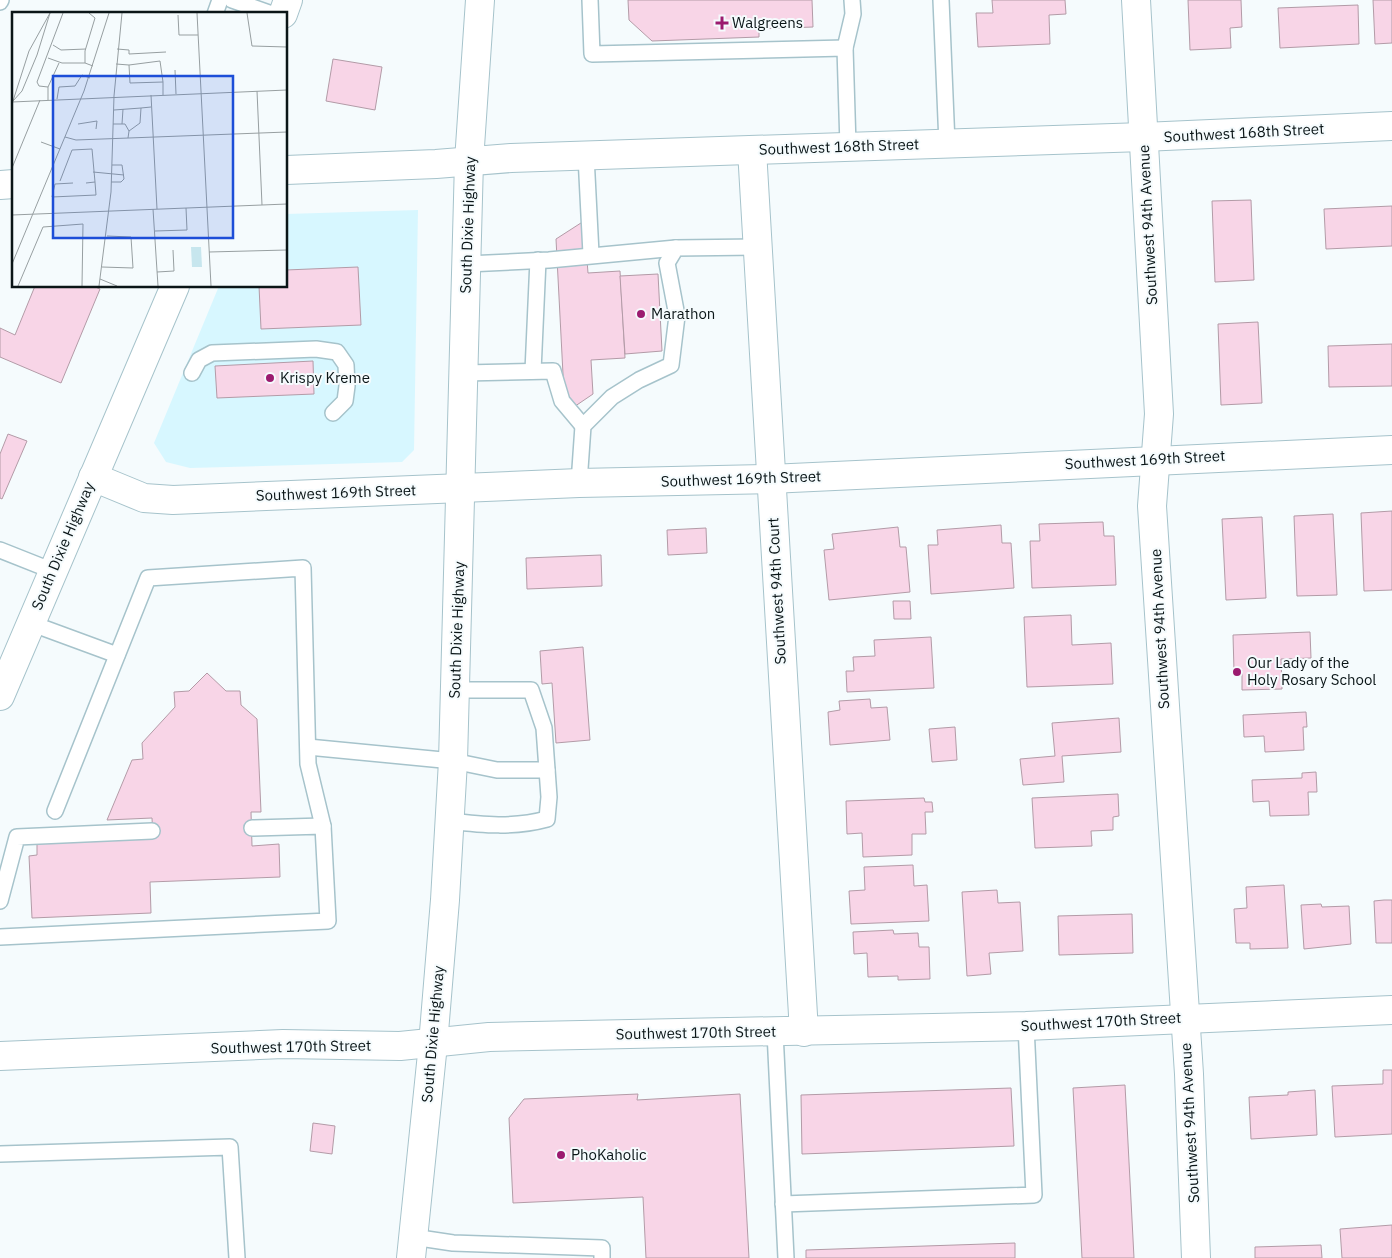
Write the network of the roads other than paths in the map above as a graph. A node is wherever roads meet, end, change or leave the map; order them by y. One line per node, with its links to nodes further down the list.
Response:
1 (220, 0): 9 (lane)
2 (232, 0): 10 (lane)
3 (288, 0): 11 (main road)
4 (480, 0): 19 (main road, South Dixie Highway)
5 (590, 0): 12 (lane)
6 (852, 0): 12 (lane)
7 (941, 0): 15 (lane)
8 (1136, 0): 14 (main road, Southwest 94th Avenue)
9 (216, 12)
10 (266, 12)
11 (284, 12)
12 (845, 48): 16 (lane)
13 (1392, 126): 14 (main road, Southwest 168th Street)
14 (1143, 137): 15 (main road, Southwest 168th Street); 33 (main road, Southwest 94th Avenue)
15 (947, 144): 16 (main road, Southwest 168th Street)
16 (848, 146): 17 (main road, Southwest 168th Street)
17 (752, 150): 18 (main road, Southwest 168th Street); 21 (main road, Southwest 94th Court)
18 (586, 156): 19 (main road, Southwest 168th Street); 23 (lane)
19 (469, 162): 20 (main road, Southwest 168th Street); 25 (main road, South Dixie Highway)
20 (288, 170)
21 (757, 247): 22 (lane); 35 (main road, Southwest 94th Court)
22 (676, 248): 23 (lane); 31 (lane)
23 (591, 254): 24 (lane)
24 (538, 260): 25 (lane); 27 (lane)
25 (467, 264): 29 (main road, South Dixie Highway)
26 (174, 288): 34 (main road, South Dixie Highway)
27 (533, 371): 29 (lane); 31 (lane)
28 (192, 373): 30 (lane)
29 (464, 373): 37 (main road, South Dixie Highway)
30 (333, 413)
31 (583, 426): 36 (lane)
32 (1392, 450): 33 (main road, Southwest 169th Street)
33 (1155, 459): 35 (main road, Southwest 169th Street); 55 (main road, Southwest 94th Avenue)
34 (93, 477): 37 (main road, Southwest 169th Street); 39 (main road, South Dixie Highway)
35 (770, 479): 36 (main road, Southwest 169th Street); 58 (main road, Southwest 94th Court)
36 (579, 483): 37 (main road, Southwest 169th Street)
37 (461, 488): 42 (main road, South Dixie Highway)
38 (0, 550): 39 (lane)
39 (53, 571): 40 (main road, South Dixie Highway)
40 (30, 623): 41 (lane); 43 (main road, South Dixie Highway)
41 (117, 655): 44 (lane); 47 (lane)
42 (455, 690): 45 (main road, South Dixie Highway); 46 (lane)
43 (0, 696)
44 (308, 747): 45 (lane); 49 (lane)
45 (453, 761): 46 (lane); 48 (main road, South Dixie Highway)
46 (547, 770): 48 (lane)
47 (55, 811)
48 (449, 821): 59 (main road, South Dixie Highway)
49 (323, 826): 50 (lane); 53 (lane)
50 (252, 828)
51 (152, 831): 52 (lane)
52 (0, 900)
53 (0, 937)
54 (1392, 1010): 55 (main road, Southwest 170th Street)
55 (1184, 1018): 56 (main road, Southwest 170th Street); 67 (main road, Southwest 94th Avenue)
56 (1026, 1026): 58 (main road, Southwest 170th Street); 62 (lane)
57 (775, 1032): 58 (main road, Southwest 170th Street); 59 (main road, Southwest 170th Street); 62 (lane)
58 (804, 1032)
59 (433, 1044): 60 (main road, Southwest 170th Street); 63 (main road, South Dixie Highway)
60 (0, 1056)
61 (0, 1154): 64 (lane)
62 (783, 1204): 66 (lane)
63 (412, 1247): 65 (lane)
64 (237, 1258)
65 (602, 1258)
66 (786, 1258)
67 (1196, 1258)

